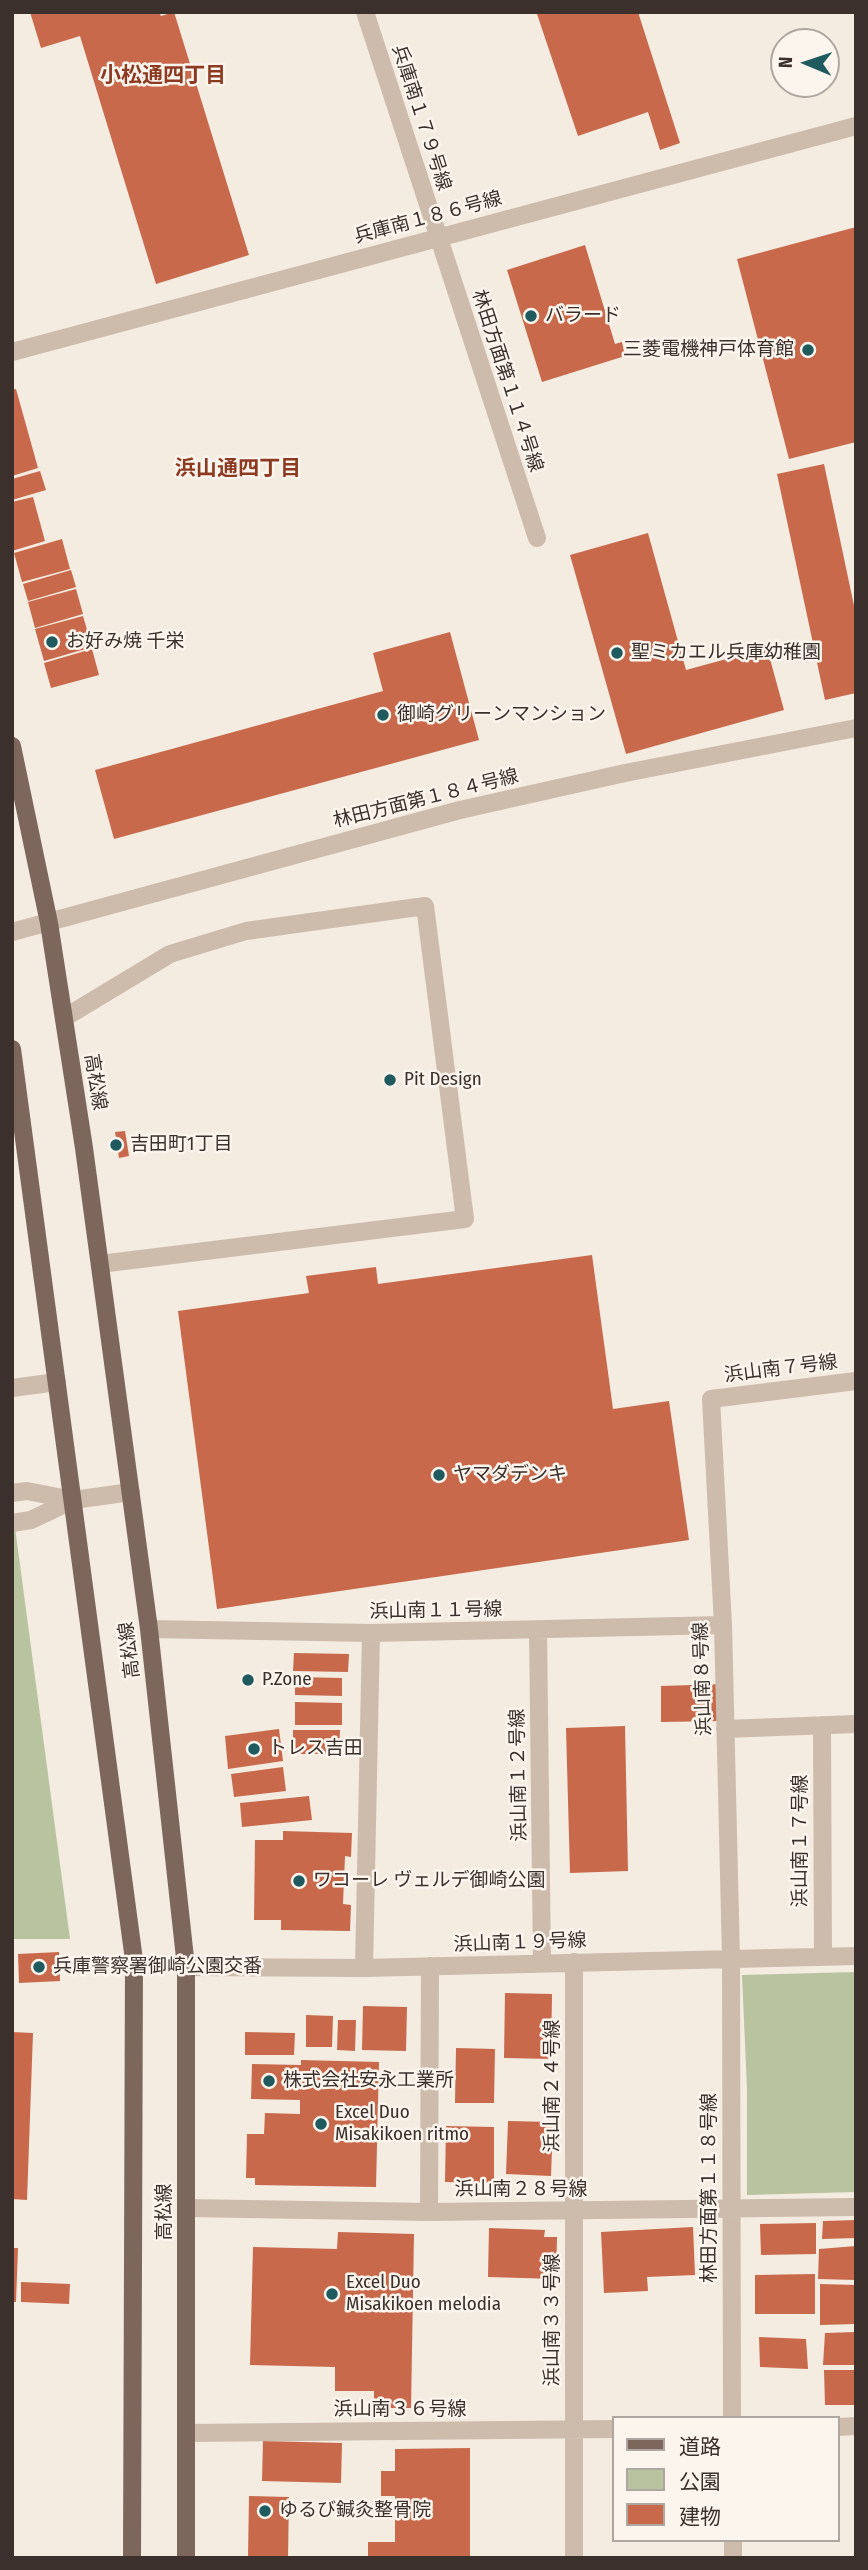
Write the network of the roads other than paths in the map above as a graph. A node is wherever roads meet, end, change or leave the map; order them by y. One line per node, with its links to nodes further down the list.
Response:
1 (365, 12): 3 (street, 兵庫南１７９号線)
2 (856, 126): 3 (street, 兵庫南１８６号線)
3 (438, 237): 4 (street, 兵庫南１８６号線); 5 (street, 林田方面第１１４号線)
4 (12, 352)
5 (537, 538)
6 (856, 728): 8 (street, 林田方面第１８４号線)
7 (12, 746): 8 (main road, 高松線)
8 (49, 923): 9 (street, 林田方面第１８４号線); 10 (main road, 高松線)
9 (12, 932)
10 (64, 1018): 12 (main road, 高松線); 12 (street)
11 (12, 1049): 14 (main road, 高松線)
12 (100, 1264): 17 (main road, 高松線)
13 (856, 1381): 16 (street, 浜山南７号線)
14 (57, 1382): 15 (street); 19 (main road, 高松線)
15 (12, 1388)
16 (711, 1399): 21 (street, 浜山南８号線)
17 (131, 1492): 19 (street); 22 (main road, 高松線)
18 (12, 1493): 19 (street)
19 (73, 1500): 20 (street); 45 (main road, 高松線)
20 (12, 1523)
21 (723, 1625): 23 (street, 浜山南１１号線); 27 (street, 浜山南８号線)
22 (149, 1629): 24 (street, 浜山南１１号線); 34 (main road, 高松線)
23 (538, 1629): 24 (street, 浜山南１１号線); 32 (street, 浜山南１２号線)
24 (372, 1633): 35 (street)
25 (856, 1724): 26 (street)
26 (822, 1725): 27 (street); 29 (street, 浜山南１７号線)
27 (725, 1729): 30 (street, 浜山南８号線)
28 (856, 1956): 29 (street, 浜山南１９号線)
29 (823, 1957): 30 (street, 浜山南１９号線)
30 (731, 1958): 31 (street, 浜山南１９号線); 38 (street, 林田方面第１１８号線)
31 (574, 1962): 32 (street, 浜山南１９号線); 39 (street, 浜山南２４号線)
32 (542, 1963): 33 (street, 浜山南１９号線)
33 (430, 1966): 35 (street, 浜山南１９号線); 40 (street)
34 (186, 1967): 35 (street, 浜山南１９号線); 37 (main road, 高松線)
35 (364, 1968)
36 (856, 2207): 38 (street, 浜山南２８号線)
37 (186, 2208): 40 (street, 浜山南２８号線); 44 (main road, 高松線)
38 (731, 2209): 39 (street, 浜山南２８号線); 41 (street, 林田方面第１１８号線)
39 (574, 2211): 40 (street, 浜山南２８号線); 43 (street, 浜山南３３号線)
40 (429, 2212)
41 (732, 2416)
42 (612, 2429): 43 (street, 浜山南３６号線)
43 (574, 2430): 44 (street, 浜山南３６号線); 47 (street, 浜山南３３号線)
44 (186, 2433): 46 (main road, 高松線)
45 (132, 2558)
46 (186, 2558)
47 (574, 2558)

